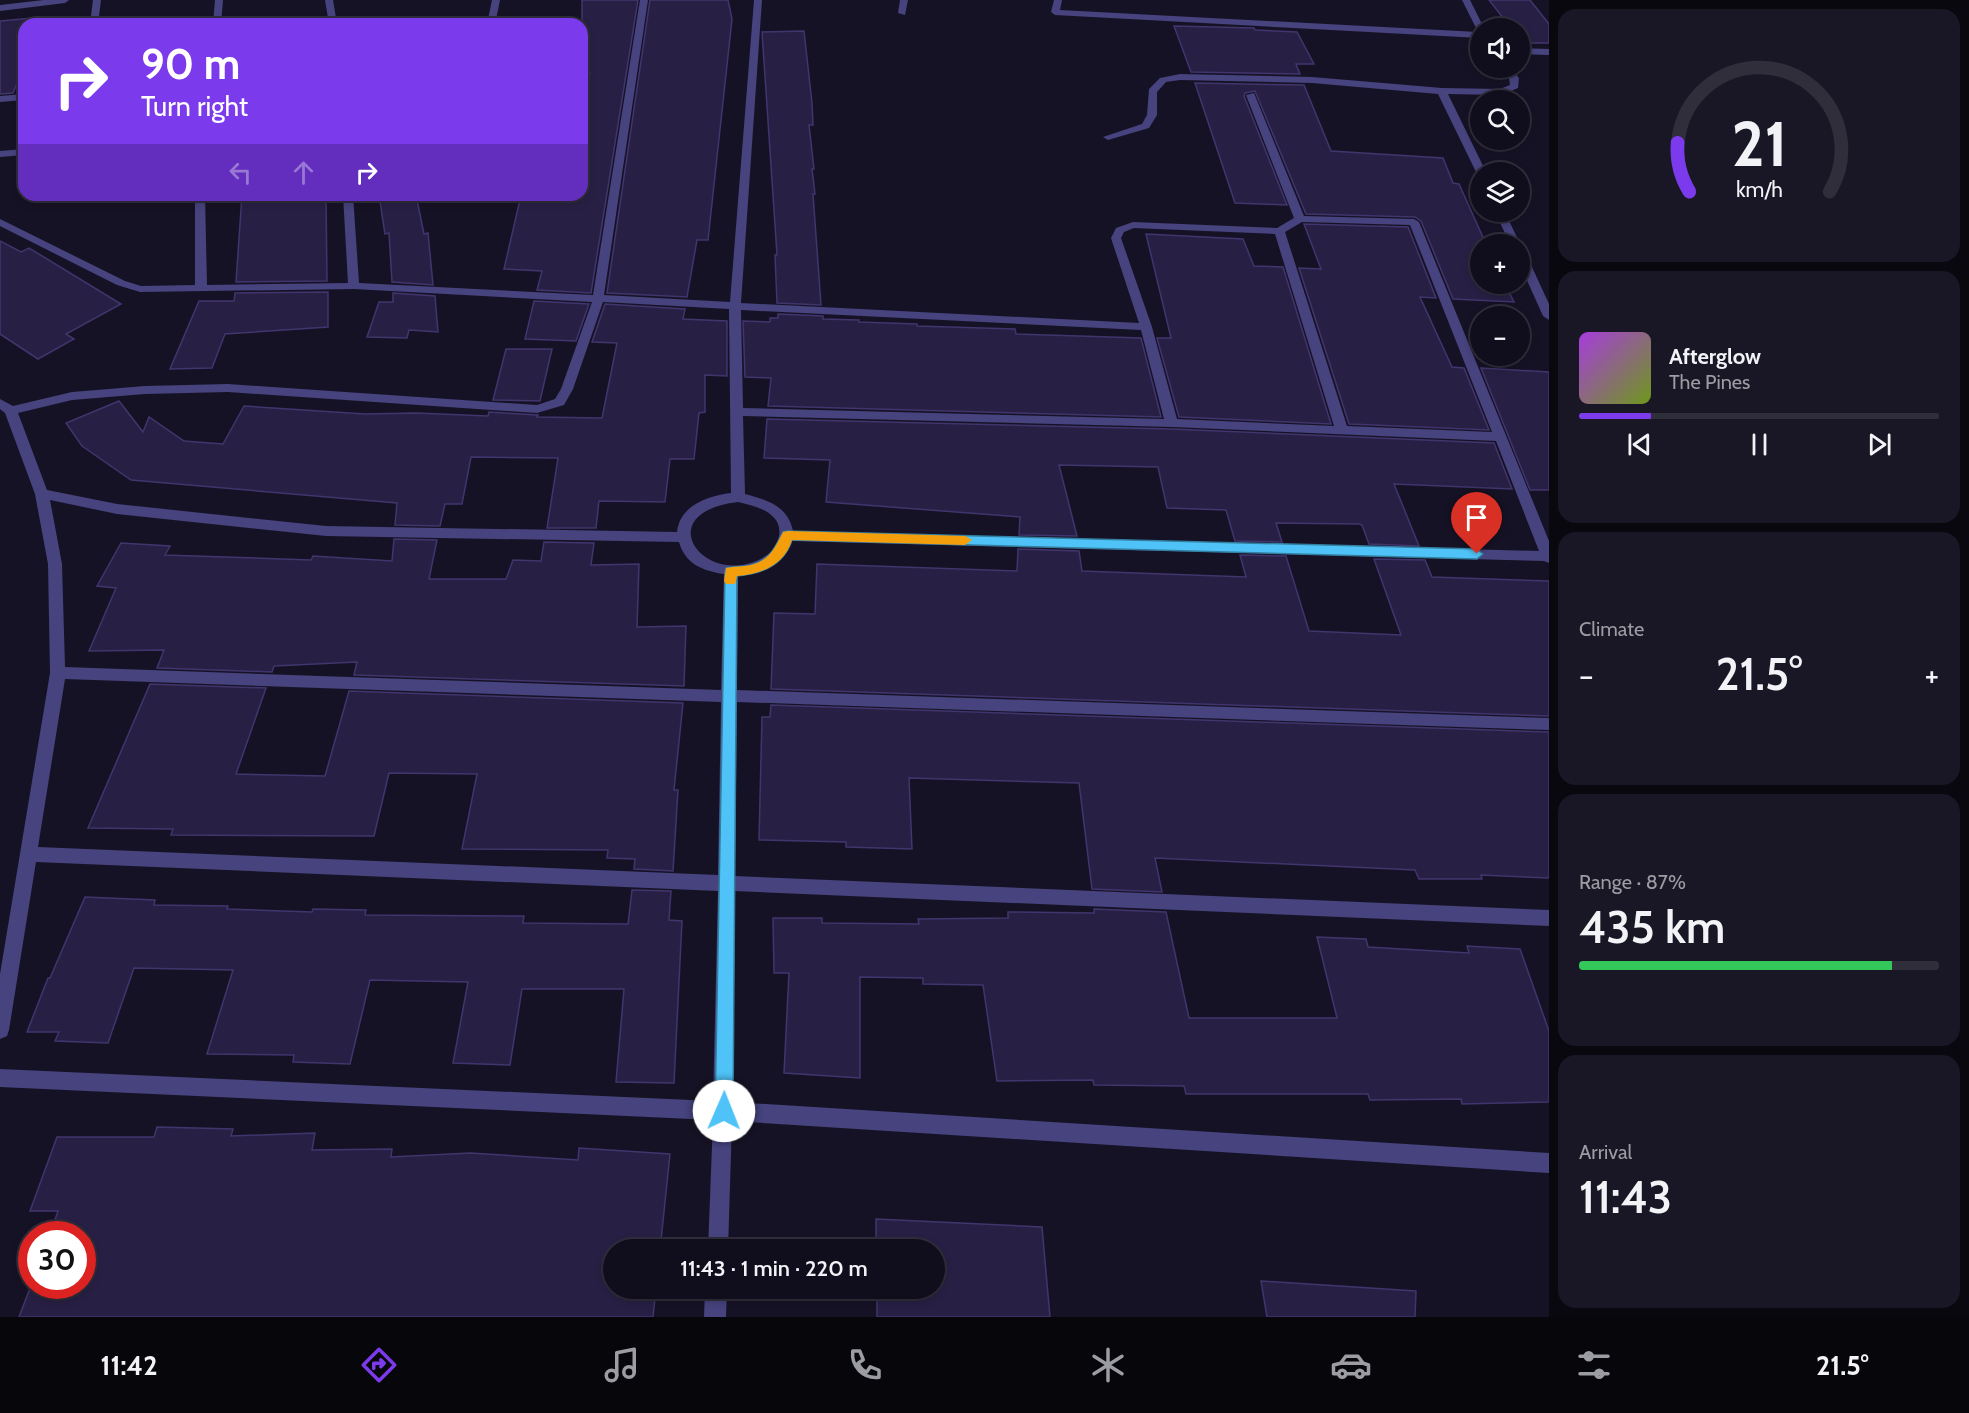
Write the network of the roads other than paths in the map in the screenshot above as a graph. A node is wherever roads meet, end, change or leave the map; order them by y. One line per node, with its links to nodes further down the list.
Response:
1 (65, 0): 11 (street)
2 (97, 0): 13 (street)
3 (219, 0): 14 (street)
4 (329, 0): 15 (street)
5 (496, 0): 16 (street)
6 (644, 0): 38 (street)
7 (758, 0): 39 (street)
8 (904, 0): 12 (street)
9 (1058, 0): 18 (street)
10 (1466, 0): 17 (street)
11 (0, 8)
12 (902, 13)
13 (95, 18)
14 (218, 18)
15 (332, 18)
16 (492, 18)
17 (1474, 18)
18 (1470, 34)
19 (1530, 51): 20 (street)
20 (1549, 52)
21 (1514, 78): 22 (street)
22 (1442, 91): 26 (street); 29 (street)
23 (1251, 95): 32 (street)
24 (18, 98): 25 (street)
25 (0, 99)
26 (1108, 137)
27 (18, 152): 28 (street)
28 (0, 154)
29 (1476, 162)
30 (200, 201): 37 (street)
31 (348, 201): 36 (street)
32 (1300, 219): 34 (street); 46 (street)
33 (0, 222): 37 (street)
34 (1279, 231): 41 (street); 45 (street)
35 (1530, 275): 40 (street)
36 (354, 286): 37 (street); 38 (street)
37 (201, 287)
38 (597, 300): 39 (street); 42 (street)
39 (735, 306): 41 (street); 43 (street)
40 (1549, 316)
41 (1146, 327): 44 (street)
42 (5, 407): 47 (street)
43 (737, 412): 44 (street); 48 (street)
44 (1172, 423): 45 (street)
45 (1342, 431): 46 (street)
46 (1503, 437): 51 (street)
47 (42, 494): 50 (street); 53 (street)
48 (738, 497): 49 (street); 50 (street)
49 (788, 536): 51 (street); 52 (street)
50 (683, 537): 52 (street)
51 (1548, 557)
52 (731, 572): 54 (street)
53 (58, 673): 54 (street); 56 (street)
54 (729, 695): 55 (street); 57 (street)
55 (1549, 724)
56 (30, 854): 57 (street); 59 (street)
57 (729, 885): 58 (street); 61 (street)
58 (1549, 918)
59 (0, 1030)
60 (0, 1078): 61 (street)
61 (724, 1111): 62 (street); 63 (street)
62 (1549, 1163)
63 (718, 1239)
64 (716, 1299): 65 (street)
65 (715, 1317)

